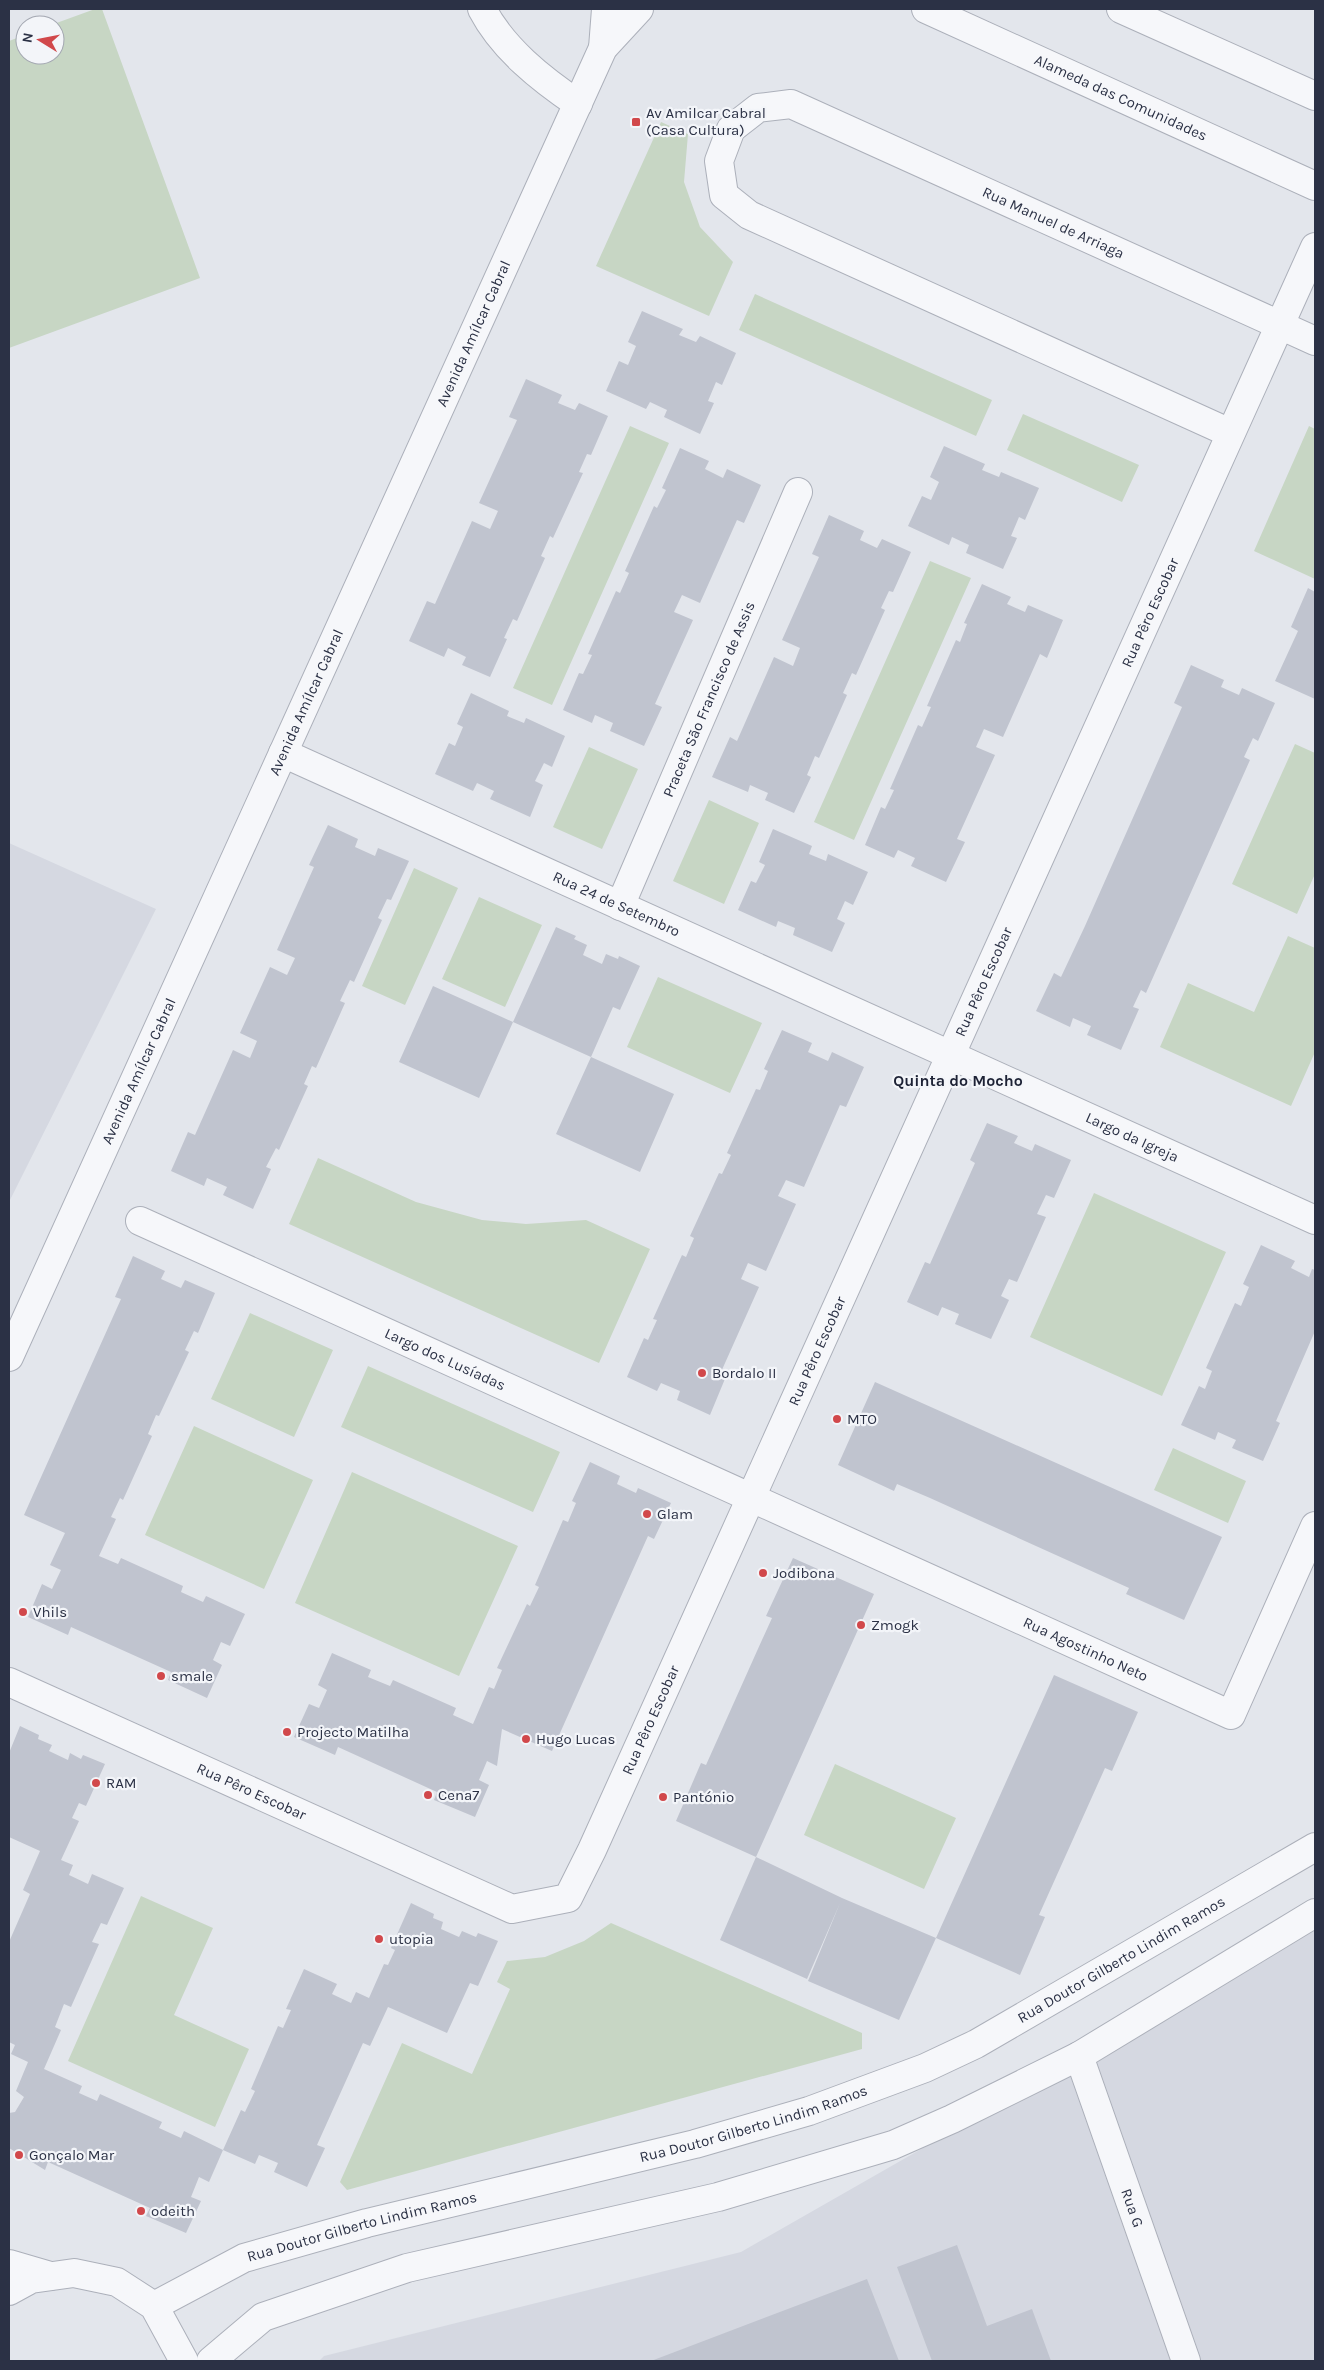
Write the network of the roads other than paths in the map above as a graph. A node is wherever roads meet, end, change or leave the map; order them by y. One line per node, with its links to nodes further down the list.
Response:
1 (482, 9): 8 (street)
2 (606, 9): 6 (street)
3 (639, 9): 6 (street)
4 (926, 9): 9 (street, Alameda das Comunidades)
5 (1121, 9): 7 (street)
6 (603, 48): 8 (street, Avenida Amílcar Cabral)
7 (1315, 96)
8 (578, 104): 15 (street, Avenida Amílcar Cabral)
9 (1315, 186)
10 (1315, 247): 11 (street, Rua Pêro Escobar)
11 (1279, 324): 12 (street, Rua Manuel de Arriaga); 13 (street, Rua Pêro Escobar); 13 (street, Rua Manuel de Arriaga)
12 (1315, 341)
13 (1230, 433): 17 (street, Rua Pêro Escobar)
14 (798, 492): 16 (street, Praceta São Francisco de Assis)
15 (283, 753): 16 (street, Rua 24 de Setembro); 20 (street, Avenida Amílcar Cabral)
16 (620, 906): 17 (street, Rua 24 de Setembro)
17 (950, 1055): 18 (street, Largo da Igreja); 21 (street, Rua Pêro Escobar)
18 (1315, 1220)
19 (140, 1221): 21 (street, Largo dos Lusíadas)
20 (9, 1356)
21 (750, 1498): 22 (street, Rua Agostinho Neto); 23 (street, Rua Pêro Escobar)
22 (1315, 1526)
23 (9, 1682)
24 (1315, 1847): 30 (street, Rua Doutor Gilberto Lindim Ramos)
25 (1315, 1913): 26 (street)
26 (1079, 2056): 32 (street); 33 (street, Rua G)
27 (9, 2264): 28 (street)
28 (52, 2276): 29 (street); 30 (street)
29 (9, 2291)
30 (154, 2306): 31 (street)
31 (184, 2361)
32 (211, 2361)
33 (1186, 2361)

